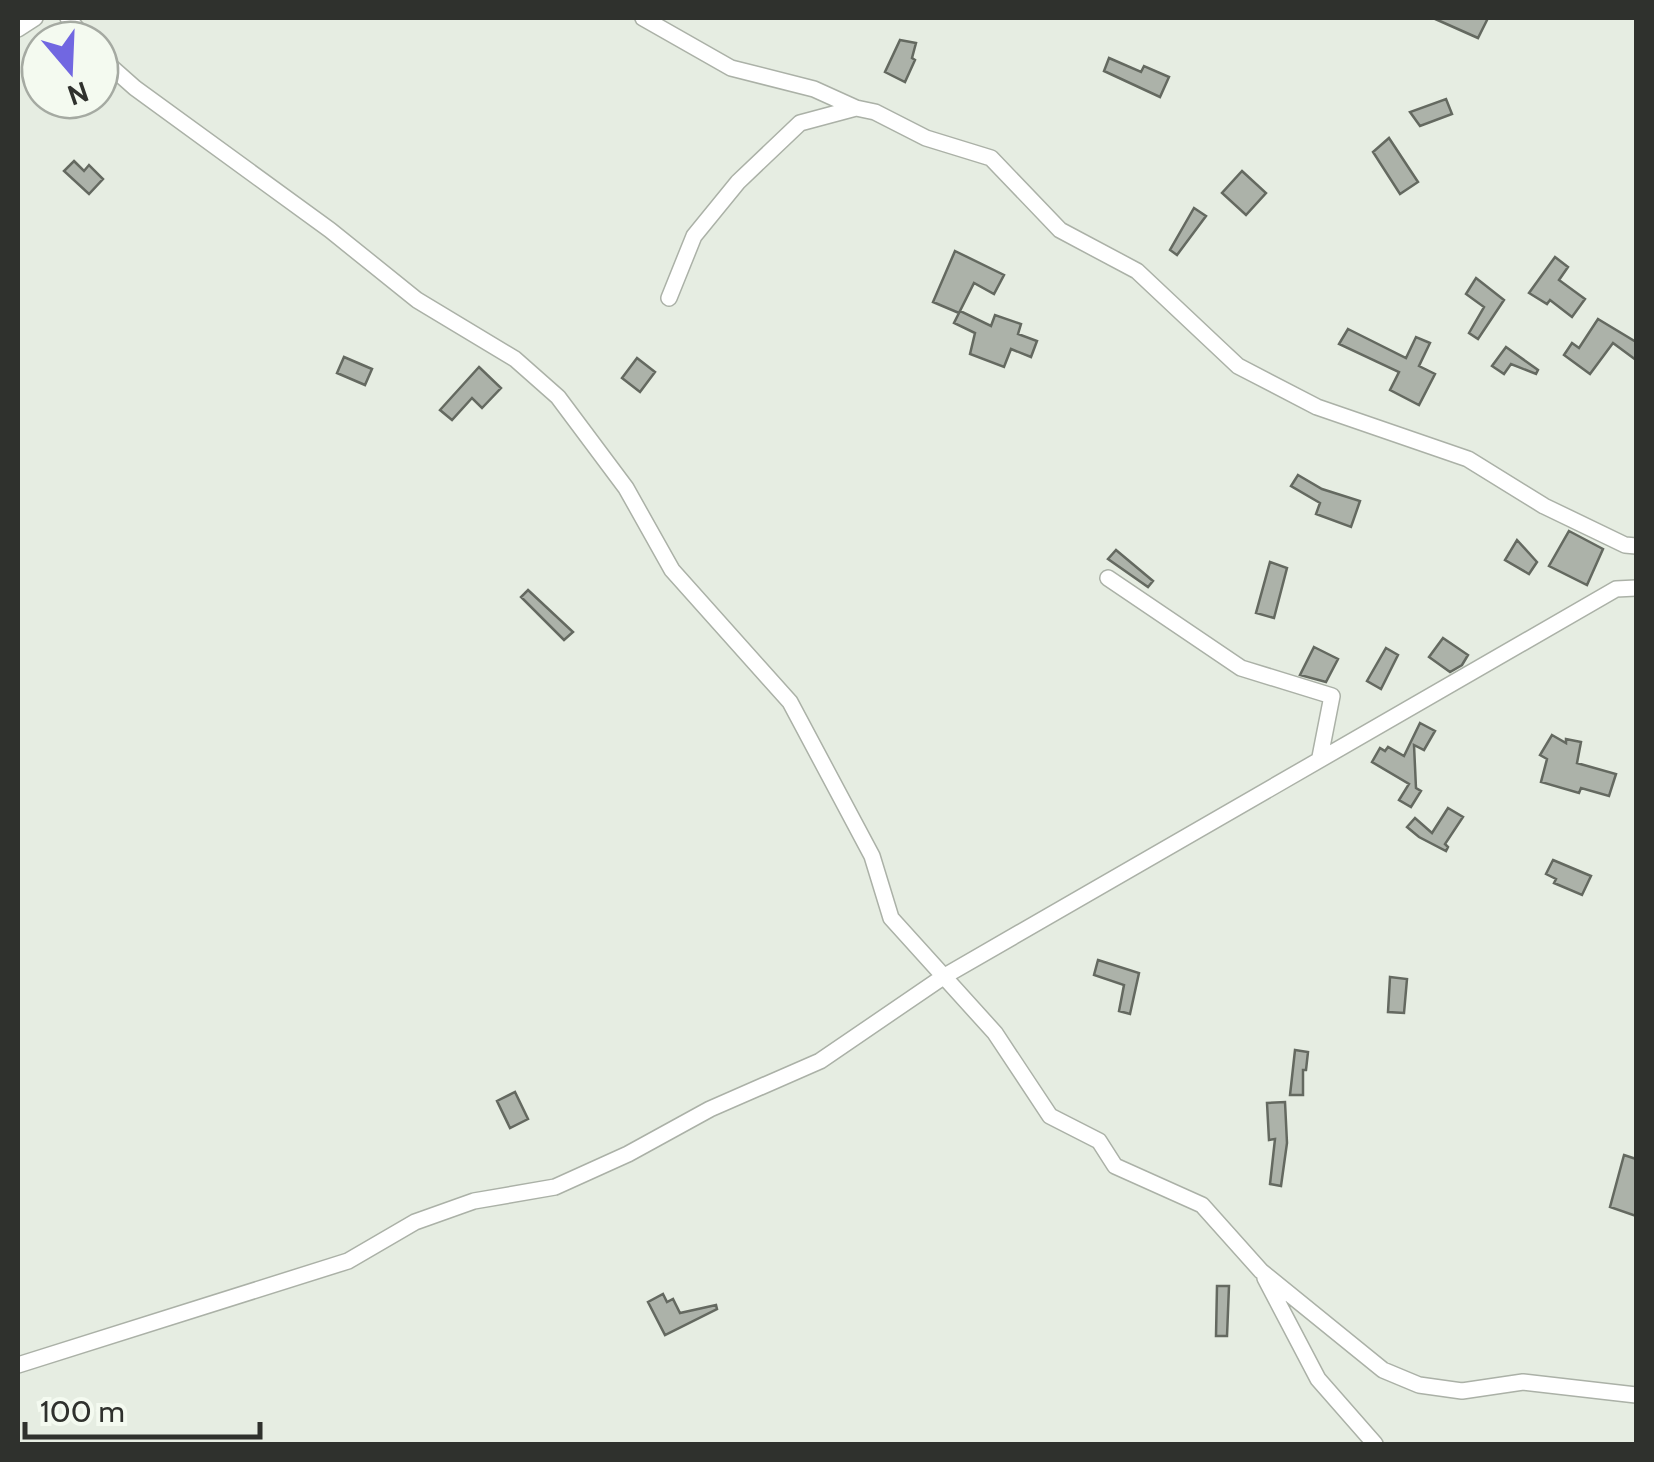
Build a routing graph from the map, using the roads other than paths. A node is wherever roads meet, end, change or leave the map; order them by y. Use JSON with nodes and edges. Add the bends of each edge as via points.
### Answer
{"nodes":[{"id":1,"x":35,"y":18,"type":"edge"},
{"id":2,"x":643,"y":18,"type":"edge"},
{"id":3,"x":18,"y":28,"type":"edge"},
{"id":4,"x":120,"y":75,"type":"edge"},
{"id":5,"x":856,"y":108,"type":"junction"},
{"id":6,"x":669,"y":298,"type":"dead end"},
{"id":7,"x":1636,"y":546,"type":"edge"},
{"id":8,"x":1108,"y":578,"type":"dead end"},
{"id":9,"x":1636,"y":588,"type":"edge"},
{"id":10,"x":1320,"y":757,"type":"junction"},
{"id":11,"x":943,"y":976,"type":"junction"},
{"id":12,"x":1261,"y":1271,"type":"junction"},
{"id":13,"x":18,"y":1365,"type":"edge"},
{"id":14,"x":1636,"y":1395,"type":"edge"},
{"id":15,"x":1375,"y":1444,"type":"edge"}],
"edges":[{"from":1,"to":3,"type":"street"},
{"from":2,"to":5,"type":"street","via":[[731,68],[814,89]]},
{"from":4,"to":11,"type":"street","via":[[417,300],[514,359],[558,397],[626,488],[672,570],[790,702],[872,856],[891,918]]},
{"from":5,"to":6,"type":"street","via":[[800,124],[738,182],[694,236]]},
{"from":5,"to":7,"type":"street","via":[[990,158],[1060,230],[1138,271],[1238,366],[1317,407],[1468,459],[1544,506]]},
{"from":8,"to":10,"type":"street","via":[[1241,668],[1332,696]]},
{"from":9,"to":10,"type":"street","via":[[1616,588]]},
{"from":10,"to":11,"type":"street"},
{"from":11,"to":12,"type":"street","via":[[995,1033],[1050,1116],[1099,1142],[1115,1166],[1202,1205]]},
{"from":11,"to":13,"type":"street","via":[[820,1061],[555,1187],[474,1200],[414,1222],[348,1261]]},
{"from":12,"to":14,"type":"street","via":[[1382,1370],[1419,1385],[1462,1391],[1523,1382]]},
{"from":12,"to":15,"type":"street","via":[[1318,1378]]}]}
